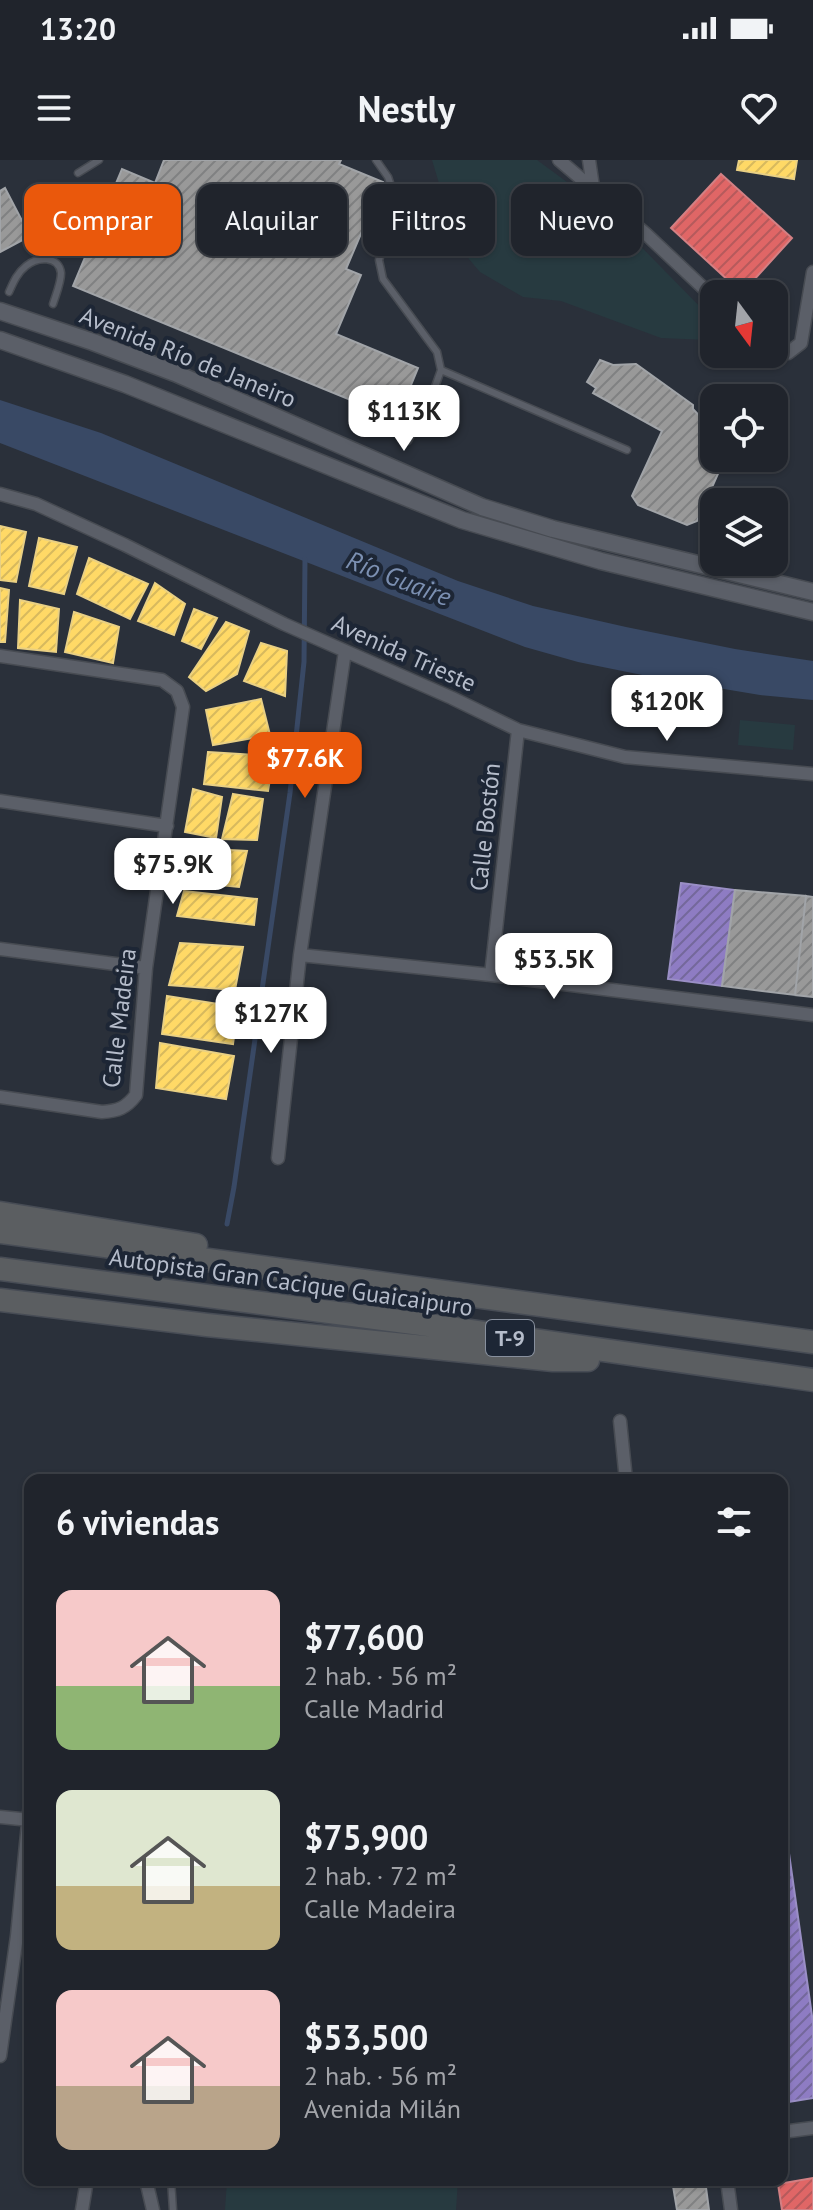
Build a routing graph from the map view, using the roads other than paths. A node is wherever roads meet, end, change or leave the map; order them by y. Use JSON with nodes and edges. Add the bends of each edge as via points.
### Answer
{"nodes":[{"id":1,"x":99,"y":160,"type":"edge"},
{"id":2,"x":376,"y":160,"type":"edge"},
{"id":3,"x":559,"y":160,"type":"edge"},
{"id":4,"x":589,"y":160,"type":"edge"},
{"id":5,"x":78,"y":173,"type":"dead end"},
{"id":6,"x":589,"y":184,"type":"edge"},
{"id":7,"x":593,"y":184,"type":"edge"},
{"id":8,"x":642,"y":232,"type":"edge"},
{"id":9,"x":813,"y":272,"type":"edge"},
{"id":10,"x":700,"y":285,"type":"edge"},
{"id":11,"x":9,"y":292,"type":"dead end"},
{"id":12,"x":53,"y":304,"type":"dead end"},
{"id":13,"x":0,"y":311,"type":"edge"},
{"id":14,"x":0,"y":340,"type":"edge"},
{"id":15,"x":788,"y":353,"type":"edge"},
{"id":16,"x":441,"y":370,"type":"junction"},
{"id":17,"x":408,"y":441,"type":"dead end"},
{"id":18,"x":627,"y":450,"type":"dead end"},
{"id":19,"x":0,"y":494,"type":"edge"},
{"id":20,"x":813,"y":592,"type":"edge"},
{"id":21,"x":813,"y":612,"type":"edge"},
{"id":22,"x":345,"y":651,"type":"junction"},
{"id":23,"x":0,"y":656,"type":"edge"},
{"id":24,"x":518,"y":730,"type":"junction"},
{"id":25,"x":813,"y":774,"type":"edge"},
{"id":26,"x":0,"y":801,"type":"edge"},
{"id":27,"x":167,"y":826,"type":"junction"},
{"id":28,"x":0,"y":949,"type":"edge"},
{"id":29,"x":300,"y":955,"type":"junction"},
{"id":30,"x":146,"y":968,"type":"junction"},
{"id":31,"x":491,"y":975,"type":"junction"},
{"id":32,"x":813,"y":1015,"type":"edge"},
{"id":33,"x":0,"y":1097,"type":"edge"},
{"id":34,"x":278,"y":1158,"type":"dead end"},
{"id":35,"x":0,"y":1213,"type":"edge"},
{"id":36,"x":0,"y":1232,"type":"edge"},
{"id":37,"x":232,"y":1265,"type":"junction"},
{"id":38,"x":0,"y":1269,"type":"edge"},
{"id":39,"x":0,"y":1300,"type":"edge"},
{"id":40,"x":813,"y":1342,"type":"edge"},
{"id":41,"x":684,"y":1361,"type":"junction"},
{"id":42,"x":813,"y":1380,"type":"edge"},
{"id":43,"x":620,"y":1421,"type":"dead end"},
{"id":44,"x":625,"y":1474,"type":"edge"},
{"id":45,"x":0,"y":1817,"type":"edge"},
{"id":46,"x":24,"y":1819,"type":"edge"},
{"id":47,"x":24,"y":1868,"type":"edge"},
{"id":48,"x":0,"y":2056,"type":"edge"},
{"id":49,"x":813,"y":2128,"type":"edge"},
{"id":50,"x":788,"y":2131,"type":"edge"},
{"id":51,"x":86,"y":2186,"type":"edge"},
{"id":52,"x":147,"y":2186,"type":"edge"},
{"id":53,"x":171,"y":2186,"type":"edge"},
{"id":54,"x":728,"y":2186,"type":"edge"},
{"id":55,"x":82,"y":2210,"type":"edge"},
{"id":56,"x":153,"y":2210,"type":"edge"},
{"id":57,"x":173,"y":2210,"type":"edge"},
{"id":58,"x":731,"y":2210,"type":"edge"}],
"edges":[{"from":1,"to":5,"type":"lane"},
{"from":2,"to":16,"type":"lane","via":[[392,189],[390,227],[379,260],[383,279],[437,352]]},
{"from":3,"to":6,"type":"street"},
{"from":4,"to":7,"type":"street"},
{"from":8,"to":10,"type":"street"},
{"from":9,"to":15,"type":"street","via":[[804,334],[797,349]]},
{"from":11,"to":12,"type":"lane","via":[[25,266],[50,259],[61,270]]},
{"from":13,"to":20,"type":"street","name":"Avenida Río de Janeiro","via":[[175,373],[482,507]]},
{"from":14,"to":21,"type":"street","name":"Avenida Río de Janeiro","via":[[125,384],[462,520],[601,561]]},
{"from":16,"to":17,"type":"lane"},
{"from":16,"to":18,"type":"lane"},
{"from":19,"to":22,"type":"street","name":"Avenida Trieste","via":[[36,504]]},
{"from":22,"to":24,"type":"street","name":"Avenida Trieste"},
{"from":22,"to":29,"type":"street"},
{"from":23,"to":27,"type":"street","name":"Calle Madeira","via":[[162,680],[177,691],[183,707]]},
{"from":24,"to":25,"type":"street","name":"Avenida Trieste","via":[[625,757]]},
{"from":24,"to":31,"type":"street","name":"Calle Bostón"},
{"from":26,"to":27,"type":"street"},
{"from":27,"to":30,"type":"street","name":"Calle Madeira"},
{"from":28,"to":30,"type":"street"},
{"from":29,"to":31,"type":"street"},
{"from":29,"to":34,"type":"street"},
{"from":30,"to":33,"type":"street","name":"Calle Madeira","via":[[136,1095],[128,1106],[102,1112]]},
{"from":31,"to":32,"type":"street"},
{"from":35,"to":37,"type":"highway","via":[[199,1246]]},
{"from":36,"to":37,"type":"highway","name":"Autopista Gran Cacique Guaicaipuro","number":"T-9"},
{"from":37,"to":40,"type":"highway","name":"Autopista Gran Cacique Guaicaipuro","number":"T-9"},
{"from":38,"to":41,"type":"highway","name":"Autopista Gran Cacique Guaicaipuro","number":"T-9"},
{"from":39,"to":41,"type":"highway","via":[[553,1360]]},
{"from":41,"to":42,"type":"highway","name":"Autopista Gran Cacique Guaicaipuro","number":"T-9"},
{"from":43,"to":44,"type":"street"},
{"from":45,"to":46,"type":"street"},
{"from":47,"to":48,"type":"street"},
{"from":49,"to":50,"type":"street"},
{"from":51,"to":55,"type":"street"},
{"from":52,"to":56,"type":"street"},
{"from":53,"to":57,"type":"lane"},
{"from":54,"to":58,"type":"street"}]}
